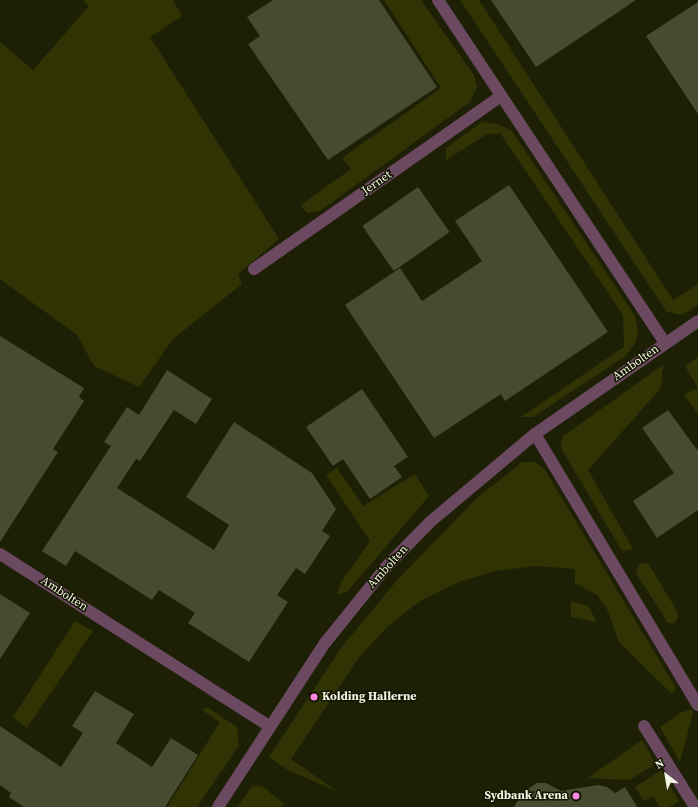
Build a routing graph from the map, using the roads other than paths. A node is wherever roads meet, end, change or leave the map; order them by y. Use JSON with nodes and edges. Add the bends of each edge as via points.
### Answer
{"nodes":[{"id":1,"x":438,"y":0,"type":"edge"},
{"id":2,"x":500,"y":97,"type":"junction"},
{"id":3,"x":254,"y":269,"type":"dead end"},
{"id":4,"x":698,"y":321,"type":"edge"},
{"id":5,"x":665,"y":343,"type":"junction"},
{"id":6,"x":535,"y":434,"type":"junction"},
{"id":7,"x":0,"y":554,"type":"edge"},
{"id":8,"x":698,"y":705,"type":"edge"},
{"id":9,"x":269,"y":726,"type":"junction"},
{"id":10,"x":644,"y":726,"type":"dead end"},
{"id":11,"x":218,"y":807,"type":"edge"},
{"id":12,"x":695,"y":807,"type":"edge"}],
"edges":[{"from":1,"to":2,"type":"street"},
{"from":2,"to":3,"type":"street","name":"Jernet"},
{"from":2,"to":5,"type":"street"},
{"from":4,"to":5,"type":"street","name":"Ambolten"},
{"from":5,"to":6,"type":"street","name":"Ambolten"},
{"from":6,"to":8,"type":"street"},
{"from":6,"to":9,"type":"street","name":"Ambolten","via":[[451,502],[386,567],[329,638]]},
{"from":7,"to":9,"type":"street","name":"Ambolten"},
{"from":9,"to":11,"type":"street","name":"Ambolten"},
{"from":10,"to":12,"type":"street"}]}
